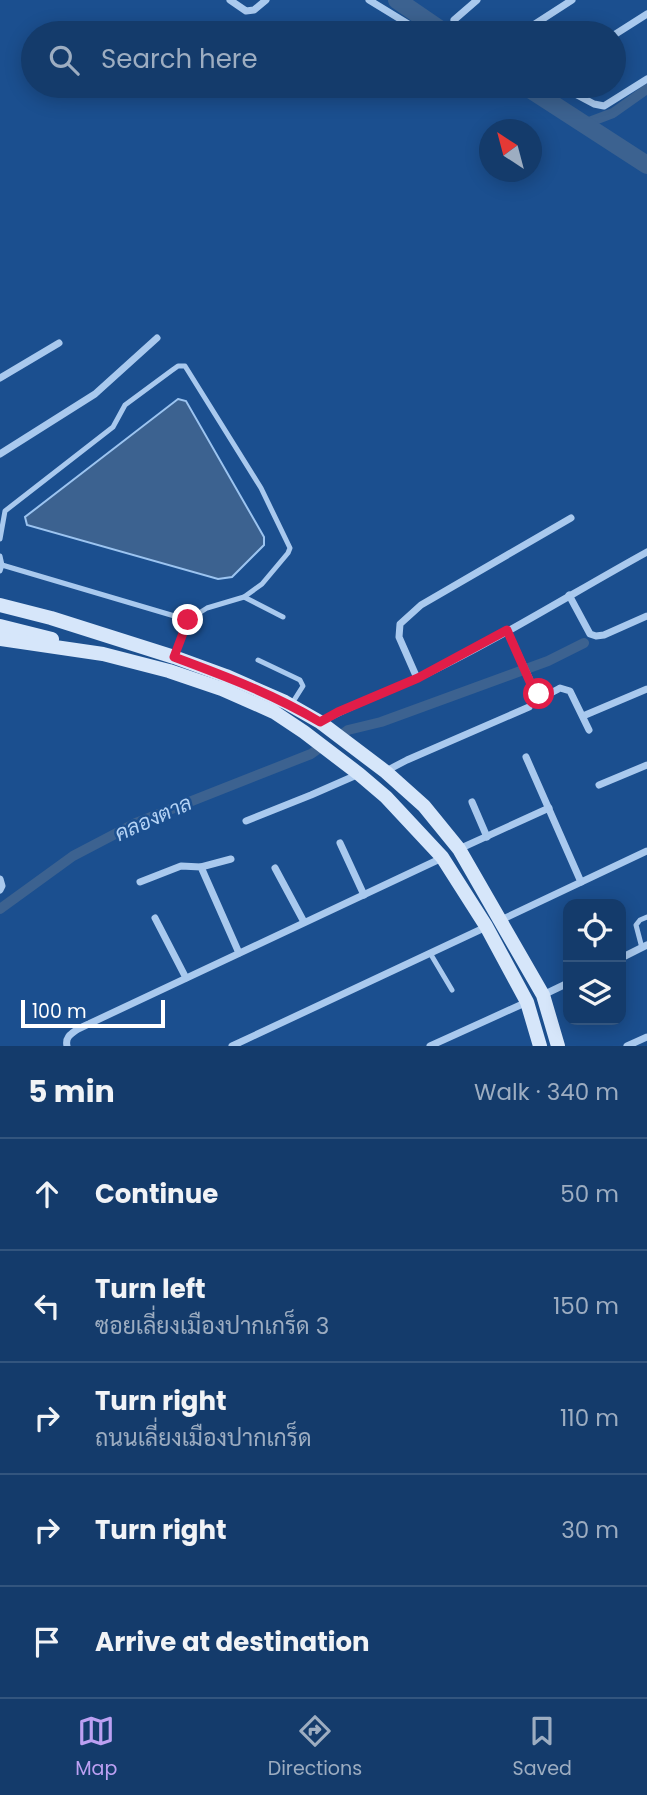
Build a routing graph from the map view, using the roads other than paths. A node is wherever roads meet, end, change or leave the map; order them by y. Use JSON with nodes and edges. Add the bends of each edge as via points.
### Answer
{"nodes":[{"id":1,"x":230,"y":0,"type":"edge"},
{"id":2,"x":266,"y":0,"type":"edge"},
{"id":3,"x":369,"y":0,"type":"edge"},
{"id":4,"x":477,"y":0,"type":"edge"},
{"id":5,"x":572,"y":0,"type":"edge"},
{"id":6,"x":647,"y":13,"type":"edge"},
{"id":7,"x":454,"y":20,"type":"dead end"},
{"id":8,"x":403,"y":21,"type":"edge"},
{"id":9,"x":540,"y":21,"type":"edge"},
{"id":10,"x":626,"y":27,"type":"edge"},
{"id":11,"x":647,"y":79,"type":"edge"},
{"id":12,"x":626,"y":92,"type":"edge"},
{"id":13,"x":583,"y":98,"type":"edge"},
{"id":14,"x":617,"y":98,"type":"edge"},
{"id":15,"x":157,"y":338,"type":"dead end"},
{"id":16,"x":59,"y":343,"type":"dead end"},
{"id":17,"x":0,"y":378,"type":"edge"},
{"id":18,"x":0,"y":454,"type":"edge"},
{"id":19,"x":571,"y":518,"type":"dead end"},
{"id":20,"x":0,"y":539,"type":"edge"},
{"id":21,"x":647,"y":552,"type":"edge"},
{"id":22,"x":0,"y":556,"type":"edge"},
{"id":23,"x":1,"y":568,"type":"edge"},
{"id":24,"x":569,"y":595,"type":"junction"},
{"id":25,"x":244,"y":597,"type":"junction"},
{"id":26,"x":0,"y":605,"type":"edge"},
{"id":27,"x":0,"y":614,"type":"edge"},
{"id":28,"x":647,"y":616,"type":"edge"},
{"id":29,"x":283,"y":617,"type":"dead end"},
{"id":30,"x":188,"y":620,"type":"junction"},
{"id":31,"x":0,"y":626,"type":"edge"},
{"id":32,"x":507,"y":630,"type":"junction"},
{"id":33,"x":100,"y":634,"type":"junction"},
{"id":34,"x":0,"y":639,"type":"edge"},
{"id":35,"x":103,"y":654,"type":"junction"},
{"id":36,"x":174,"y":657,"type":"junction"},
{"id":37,"x":258,"y":660,"type":"dead end"},
{"id":38,"x":418,"y":678,"type":"junction"},
{"id":39,"x":647,"y":689,"type":"edge"},
{"id":40,"x":291,"y":705,"type":"junction"},
{"id":41,"x":529,"y":707,"type":"dead end"},
{"id":42,"x":583,"y":716,"type":"junction"},
{"id":43,"x":320,"y":722,"type":"junction"},
{"id":44,"x":589,"y":730,"type":"dead end"},
{"id":45,"x":526,"y":757,"type":"dead end"},
{"id":46,"x":647,"y":765,"type":"edge"},
{"id":47,"x":386,"y":772,"type":"junction"},
{"id":48,"x":359,"y":774,"type":"junction"},
{"id":49,"x":600,"y":785,"type":"dead end"},
{"id":50,"x":472,"y":802,"type":"dead end"},
{"id":51,"x":549,"y":808,"type":"junction"},
{"id":52,"x":246,"y":821,"type":"dead end"},
{"id":53,"x":487,"y":837,"type":"junction"},
{"id":54,"x":340,"y":843,"type":"dead end"},
{"id":55,"x":459,"y":849,"type":"junction"},
{"id":56,"x":647,"y":852,"type":"edge"},
{"id":57,"x":442,"y":857,"type":"junction"},
{"id":58,"x":231,"y":859,"type":"dead end"},
{"id":59,"x":201,"y":867,"type":"junction"},
{"id":60,"x":275,"y":868,"type":"dead end"},
{"id":61,"x":0,"y":879,"type":"edge"},
{"id":62,"x":140,"y":882,"type":"dead end"},
{"id":63,"x":581,"y":882,"type":"junction"},
{"id":64,"x":0,"y":890,"type":"edge"},
{"id":65,"x":364,"y":895,"type":"junction"},
{"id":66,"x":647,"y":917,"type":"edge"},
{"id":67,"x":155,"y":918,"type":"dead end"},
{"id":68,"x":501,"y":920,"type":"junction"},
{"id":69,"x":304,"y":922,"type":"junction"},
{"id":70,"x":486,"y":926,"type":"junction"},
{"id":71,"x":647,"y":936,"type":"edge"},
{"id":72,"x":643,"y":944,"type":"edge"},
{"id":73,"x":239,"y":953,"type":"junction"},
{"id":74,"x":430,"y":953,"type":"junction"},
{"id":75,"x":626,"y":955,"type":"edge"},
{"id":76,"x":186,"y":978,"type":"junction"},
{"id":77,"x":563,"y":985,"type":"edge"},
{"id":78,"x":452,"y":990,"type":"dead end"},
{"id":79,"x":543,"y":995,"type":"junction"},
{"id":80,"x":527,"y":1002,"type":"junction"},
{"id":81,"x":449,"y":1037,"type":"junction"},
{"id":82,"x":647,"y":1037,"type":"edge"},
{"id":83,"x":67,"y":1046,"type":"edge"},
{"id":84,"x":232,"y":1046,"type":"edge"},
{"id":85,"x":430,"y":1046,"type":"edge"},
{"id":86,"x":452,"y":1046,"type":"edge"},
{"id":87,"x":540,"y":1046,"type":"edge"},
{"id":88,"x":558,"y":1046,"type":"edge"},
{"id":89,"x":627,"y":1046,"type":"edge"}],
"edges":[{"from":1,"to":2,"type":"street","via":[[246,12]]},
{"from":3,"to":8,"type":"street"},
{"from":4,"to":7,"type":"street"},
{"from":5,"to":9,"type":"street"},
{"from":6,"to":10,"type":"street"},
{"from":11,"to":12,"type":"street"},
{"from":13,"to":14,"type":"street","via":[[604,106]]},
{"from":15,"to":18,"type":"street","via":[[95,394]]},
{"from":16,"to":17,"type":"street"},
{"from":19,"to":38,"type":"street","via":[[421,605],[400,624],[399,637]]},
{"from":20,"to":25,"type":"lane","via":[[5,511],[113,427],[125,405],[182,365],[261,488],[290,545],[262,584]]},
{"from":21,"to":24,"type":"street"},
{"from":22,"to":23,"type":"lane"},
{"from":23,"to":30,"type":"lane"},
{"from":24,"to":28,"type":"street","via":[[590,634],[596,636]]},
{"from":24,"to":32,"type":"street"},
{"from":25,"to":29,"type":"lane"},
{"from":25,"to":30,"type":"lane","via":[[207,608]]},
{"from":26,"to":33,"type":"main road"},
{"from":27,"to":33,"type":"main road"},
{"from":30,"to":36,"type":"lane"},
{"from":31,"to":35,"type":"main road"},
{"from":32,"to":38,"type":"street"},
{"from":32,"to":42,"type":"street","via":[[534,691],[545,695],[566,689]]},
{"from":33,"to":36,"type":"main road"},
{"from":34,"to":35,"type":"main road"},
{"from":35,"to":48,"type":"main road","via":[[209,684],[274,712]]},
{"from":36,"to":40,"type":"main road"},
{"from":37,"to":40,"type":"lane","via":[[300,680],[303,686]]},
{"from":38,"to":43,"type":"street"},
{"from":39,"to":42,"type":"street"},
{"from":40,"to":43,"type":"main road"},
{"from":41,"to":47,"type":"street"},
{"from":42,"to":44,"type":"street"},
{"from":43,"to":47,"type":"main road"},
{"from":45,"to":51,"type":"street"},
{"from":46,"to":49,"type":"street"},
{"from":47,"to":55,"type":"main road","via":[[424,806]]},
{"from":48,"to":52,"type":"street"},
{"from":48,"to":57,"type":"main road"},
{"from":50,"to":53,"type":"street"},
{"from":51,"to":53,"type":"street"},
{"from":51,"to":63,"type":"street"},
{"from":53,"to":55,"type":"street"},
{"from":54,"to":65,"type":"street"},
{"from":55,"to":68,"type":"main road"},
{"from":56,"to":63,"type":"street"},
{"from":57,"to":65,"type":"street"},
{"from":57,"to":70,"type":"main road"},
{"from":58,"to":59,"type":"street"},
{"from":59,"to":62,"type":"street","via":[[181,866]]},
{"from":59,"to":73,"type":"street"},
{"from":60,"to":69,"type":"street"},
{"from":61,"to":64,"type":"street"},
{"from":63,"to":68,"type":"street"},
{"from":65,"to":69,"type":"street"},
{"from":66,"to":72,"type":"lane","via":[[636,925]]},
{"from":67,"to":76,"type":"street"},
{"from":68,"to":79,"type":"main road"},
{"from":69,"to":73,"type":"street"},
{"from":70,"to":74,"type":"street"},
{"from":70,"to":80,"type":"main road"},
{"from":71,"to":72,"type":"lane"},
{"from":72,"to":75,"type":"street"},
{"from":73,"to":76,"type":"street"},
{"from":74,"to":78,"type":"lane"},
{"from":74,"to":84,"type":"street"},
{"from":76,"to":83,"type":"street","via":[[69,1034]]},
{"from":77,"to":79,"type":"street"},
{"from":79,"to":88,"type":"main road"},
{"from":80,"to":81,"type":"street"},
{"from":80,"to":87,"type":"main road"},
{"from":81,"to":85,"type":"street"},
{"from":81,"to":86,"type":"lane"},
{"from":82,"to":89,"type":"street"}]}
